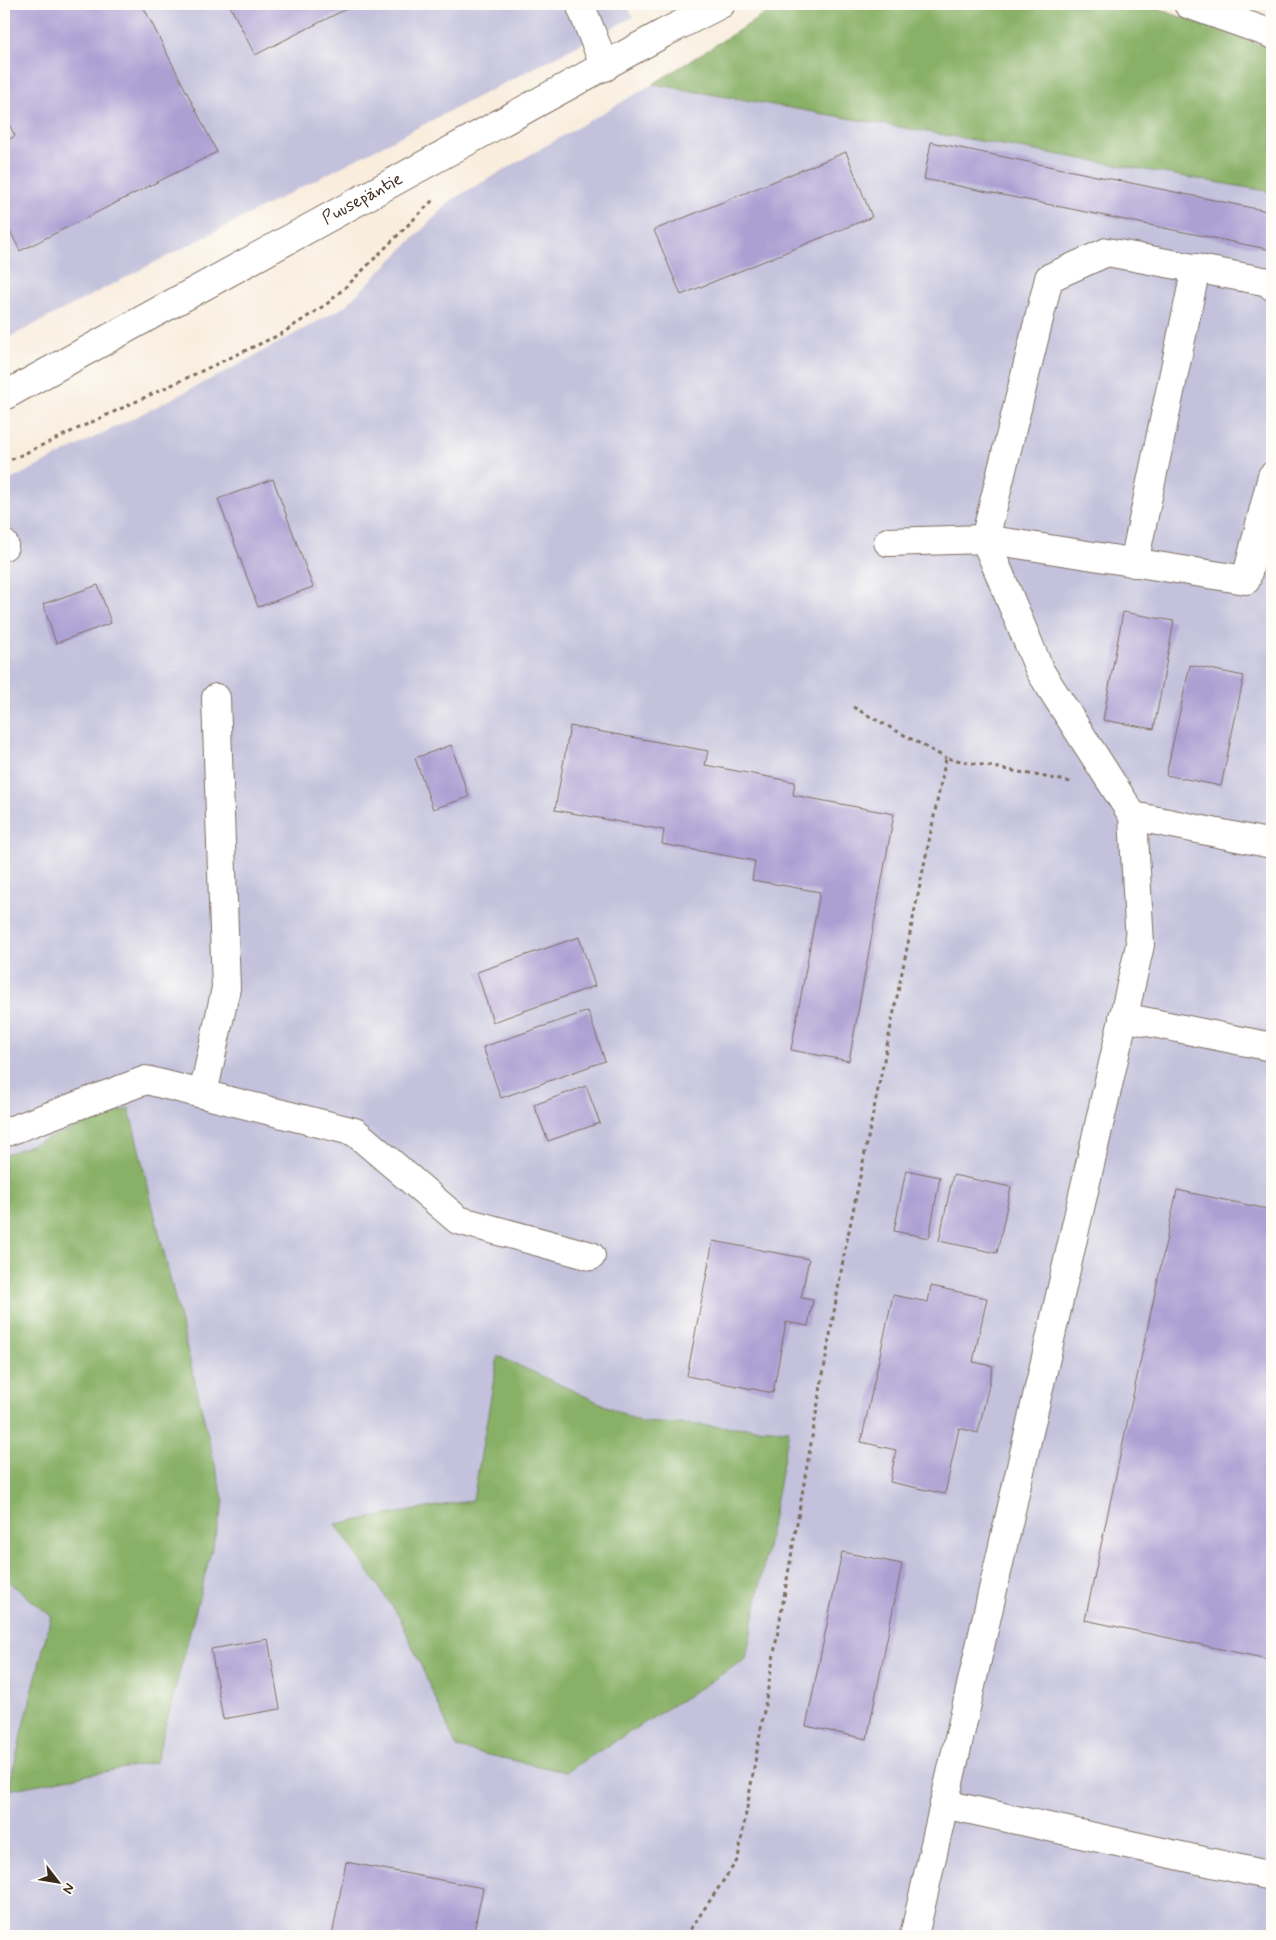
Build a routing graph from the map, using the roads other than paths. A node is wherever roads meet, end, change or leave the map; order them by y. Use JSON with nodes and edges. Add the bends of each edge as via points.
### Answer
{"nodes":[{"id":1,"x":580,"y":4,"type":"edge"},
{"id":2,"x":720,"y":4,"type":"edge"},
{"id":3,"x":1188,"y":4,"type":"edge"},
{"id":4,"x":1272,"y":34,"type":"edge"},
{"id":5,"x":605,"y":67,"type":"junction"},
{"id":6,"x":1196,"y":268,"type":"junction"},
{"id":7,"x":1272,"y":286,"type":"edge"},
{"id":8,"x":4,"y":396,"type":"edge"},
{"id":9,"x":1272,"y":476,"type":"edge"},
{"id":10,"x":985,"y":539,"type":"junction"},
{"id":11,"x":888,"y":542,"type":"dead end"},
{"id":12,"x":1134,"y":563,"type":"junction"},
{"id":13,"x":216,"y":698,"type":"dead end"},
{"id":14,"x":1133,"y":816,"type":"junction"},
{"id":15,"x":1272,"y":844,"type":"edge"},
{"id":16,"x":1123,"y":1017,"type":"junction"},
{"id":17,"x":1272,"y":1047,"type":"edge"},
{"id":18,"x":203,"y":1094,"type":"junction"},
{"id":19,"x":4,"y":1133,"type":"edge"},
{"id":20,"x":591,"y":1256,"type":"dead end"},
{"id":21,"x":944,"y":1804,"type":"junction"},
{"id":22,"x":1272,"y":1876,"type":"edge"},
{"id":23,"x":914,"y":1936,"type":"edge"}],
"edges":[{"from":1,"to":5,"type":"street"},
{"from":2,"to":5,"type":"street","name":"Puusepäntie"},
{"from":3,"to":4,"type":"street"},
{"from":5,"to":8,"type":"street","name":"Puusepäntie"},
{"from":6,"to":7,"type":"street","via":[[1269,282]]},
{"from":6,"to":10,"type":"street","via":[[1108,252],[1049,278]]},
{"from":6,"to":12,"type":"street"},
{"from":9,"to":12,"type":"street","via":[[1246,580]]},
{"from":10,"to":11,"type":"street"},
{"from":10,"to":12,"type":"street"},
{"from":10,"to":14,"type":"street","via":[[1040,671]]},
{"from":13,"to":18,"type":"street","via":[[226,988]]},
{"from":14,"to":15,"type":"street"},
{"from":14,"to":16,"type":"street","via":[[1140,945]]},
{"from":16,"to":17,"type":"street"},
{"from":16,"to":21,"type":"street"},
{"from":18,"to":19,"type":"street","via":[[146,1080]]},
{"from":18,"to":20,"type":"street","via":[[355,1132],[458,1220]]},
{"from":21,"to":22,"type":"street"},
{"from":21,"to":23,"type":"street"}]}
